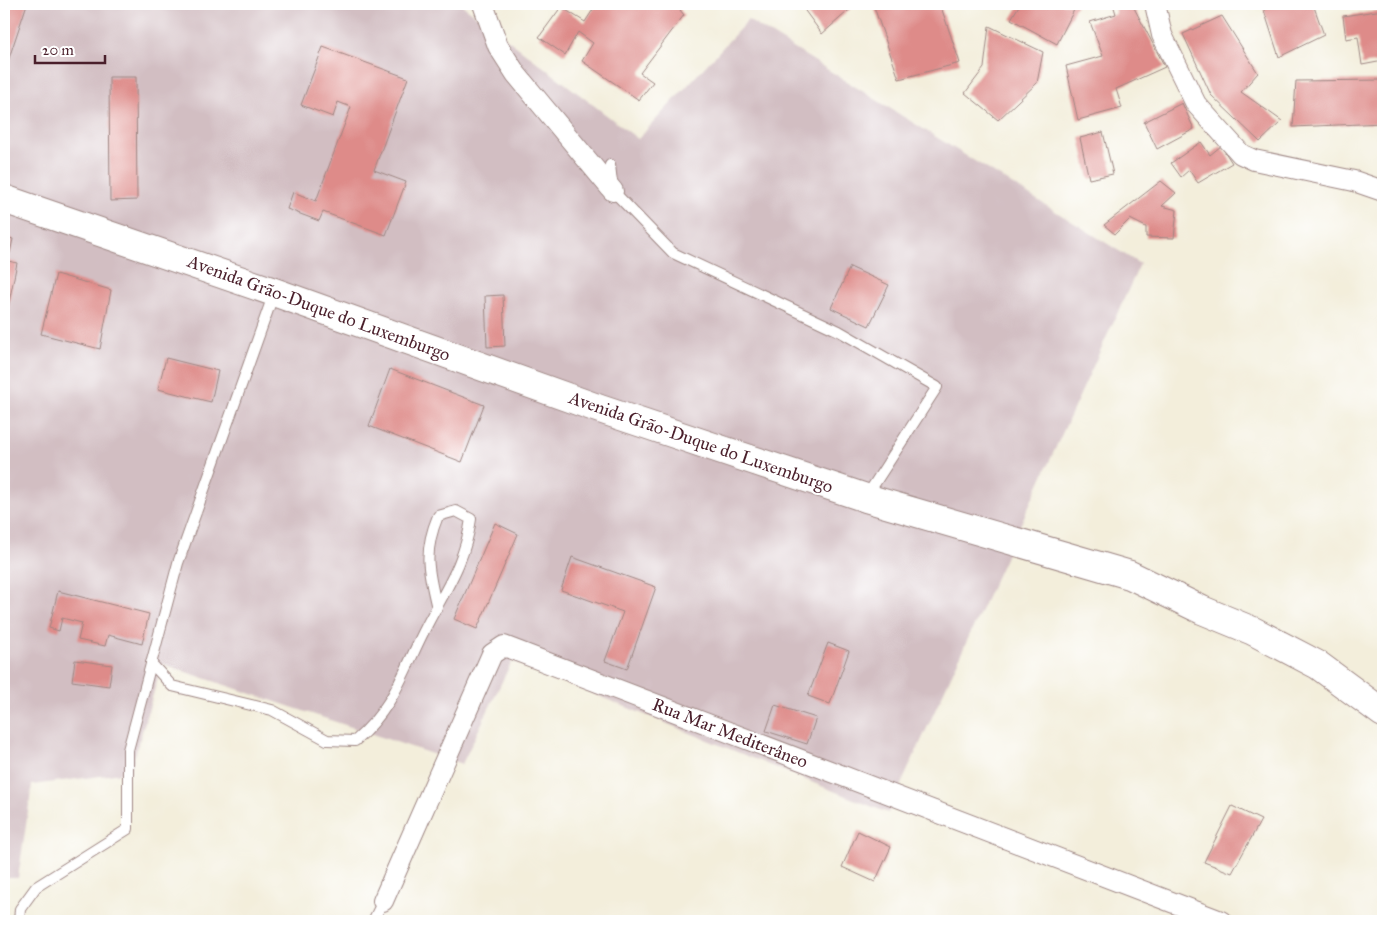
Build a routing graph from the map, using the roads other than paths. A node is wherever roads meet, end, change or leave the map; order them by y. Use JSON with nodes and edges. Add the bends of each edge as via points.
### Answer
{"nodes":[{"id":1,"x":483,"y":4,"type":"edge"},
{"id":2,"x":1155,"y":4,"type":"edge"},
{"id":3,"x":610,"y":165,"type":"dead end"},
{"id":4,"x":613,"y":191,"type":"junction"},
{"id":5,"x":1383,"y":191,"type":"edge"},
{"id":6,"x":4,"y":198,"type":"edge"},
{"id":7,"x":274,"y":292,"type":"junction"},
{"id":8,"x":866,"y":498,"type":"junction"},
{"id":9,"x":437,"y":608,"type":"junction"},
{"id":10,"x":151,"y":663,"type":"junction"},
{"id":11,"x":1383,"y":713,"type":"edge"},
{"id":12,"x":383,"y":901,"type":"joint"},
{"id":13,"x":19,"y":921,"type":"edge"},
{"id":14,"x":373,"y":921,"type":"edge"},
{"id":15,"x":1222,"y":921,"type":"edge"}],
"edges":[{"from":1,"to":4,"type":"street","via":[[498,46],[516,74]]},
{"from":2,"to":5,"type":"street","via":[[1162,35],[1196,104],[1242,154],[1254,160],[1345,179]]},
{"from":3,"to":4,"type":"lane"},
{"from":4,"to":8,"type":"lane","via":[[673,253],[838,331],[937,387]]},
{"from":6,"to":7,"type":"main road","name":"Avenida Grão-Duque do Luxemburgo"},
{"from":7,"to":8,"type":"main road","name":"Avenida Grão-Duque do Luxemburgo","via":[[600,409]]},
{"from":7,"to":10,"type":"lane","via":[[178,563]]},
{"from":8,"to":11,"type":"main road","name":"Avenida Grão-Duque do Luxemburgo","via":[[1130,574],[1318,665]]},
{"from":9,"to":9,"type":"lane","via":[[468,544],[471,519],[456,511],[438,516],[429,537],[428,568]]},
{"from":9,"to":10,"type":"lane","via":[[405,674],[374,725],[355,741],[326,740],[272,710],[172,686]]},
{"from":10,"to":13,"type":"lane","via":[[128,750],[128,829],[36,887],[20,909]]},
{"from":12,"to":14,"type":"lane"},
{"from":12,"to":15,"type":"street","name":"Rua Mar Mediterâneo","via":[[492,654],[504,646]]}]}
